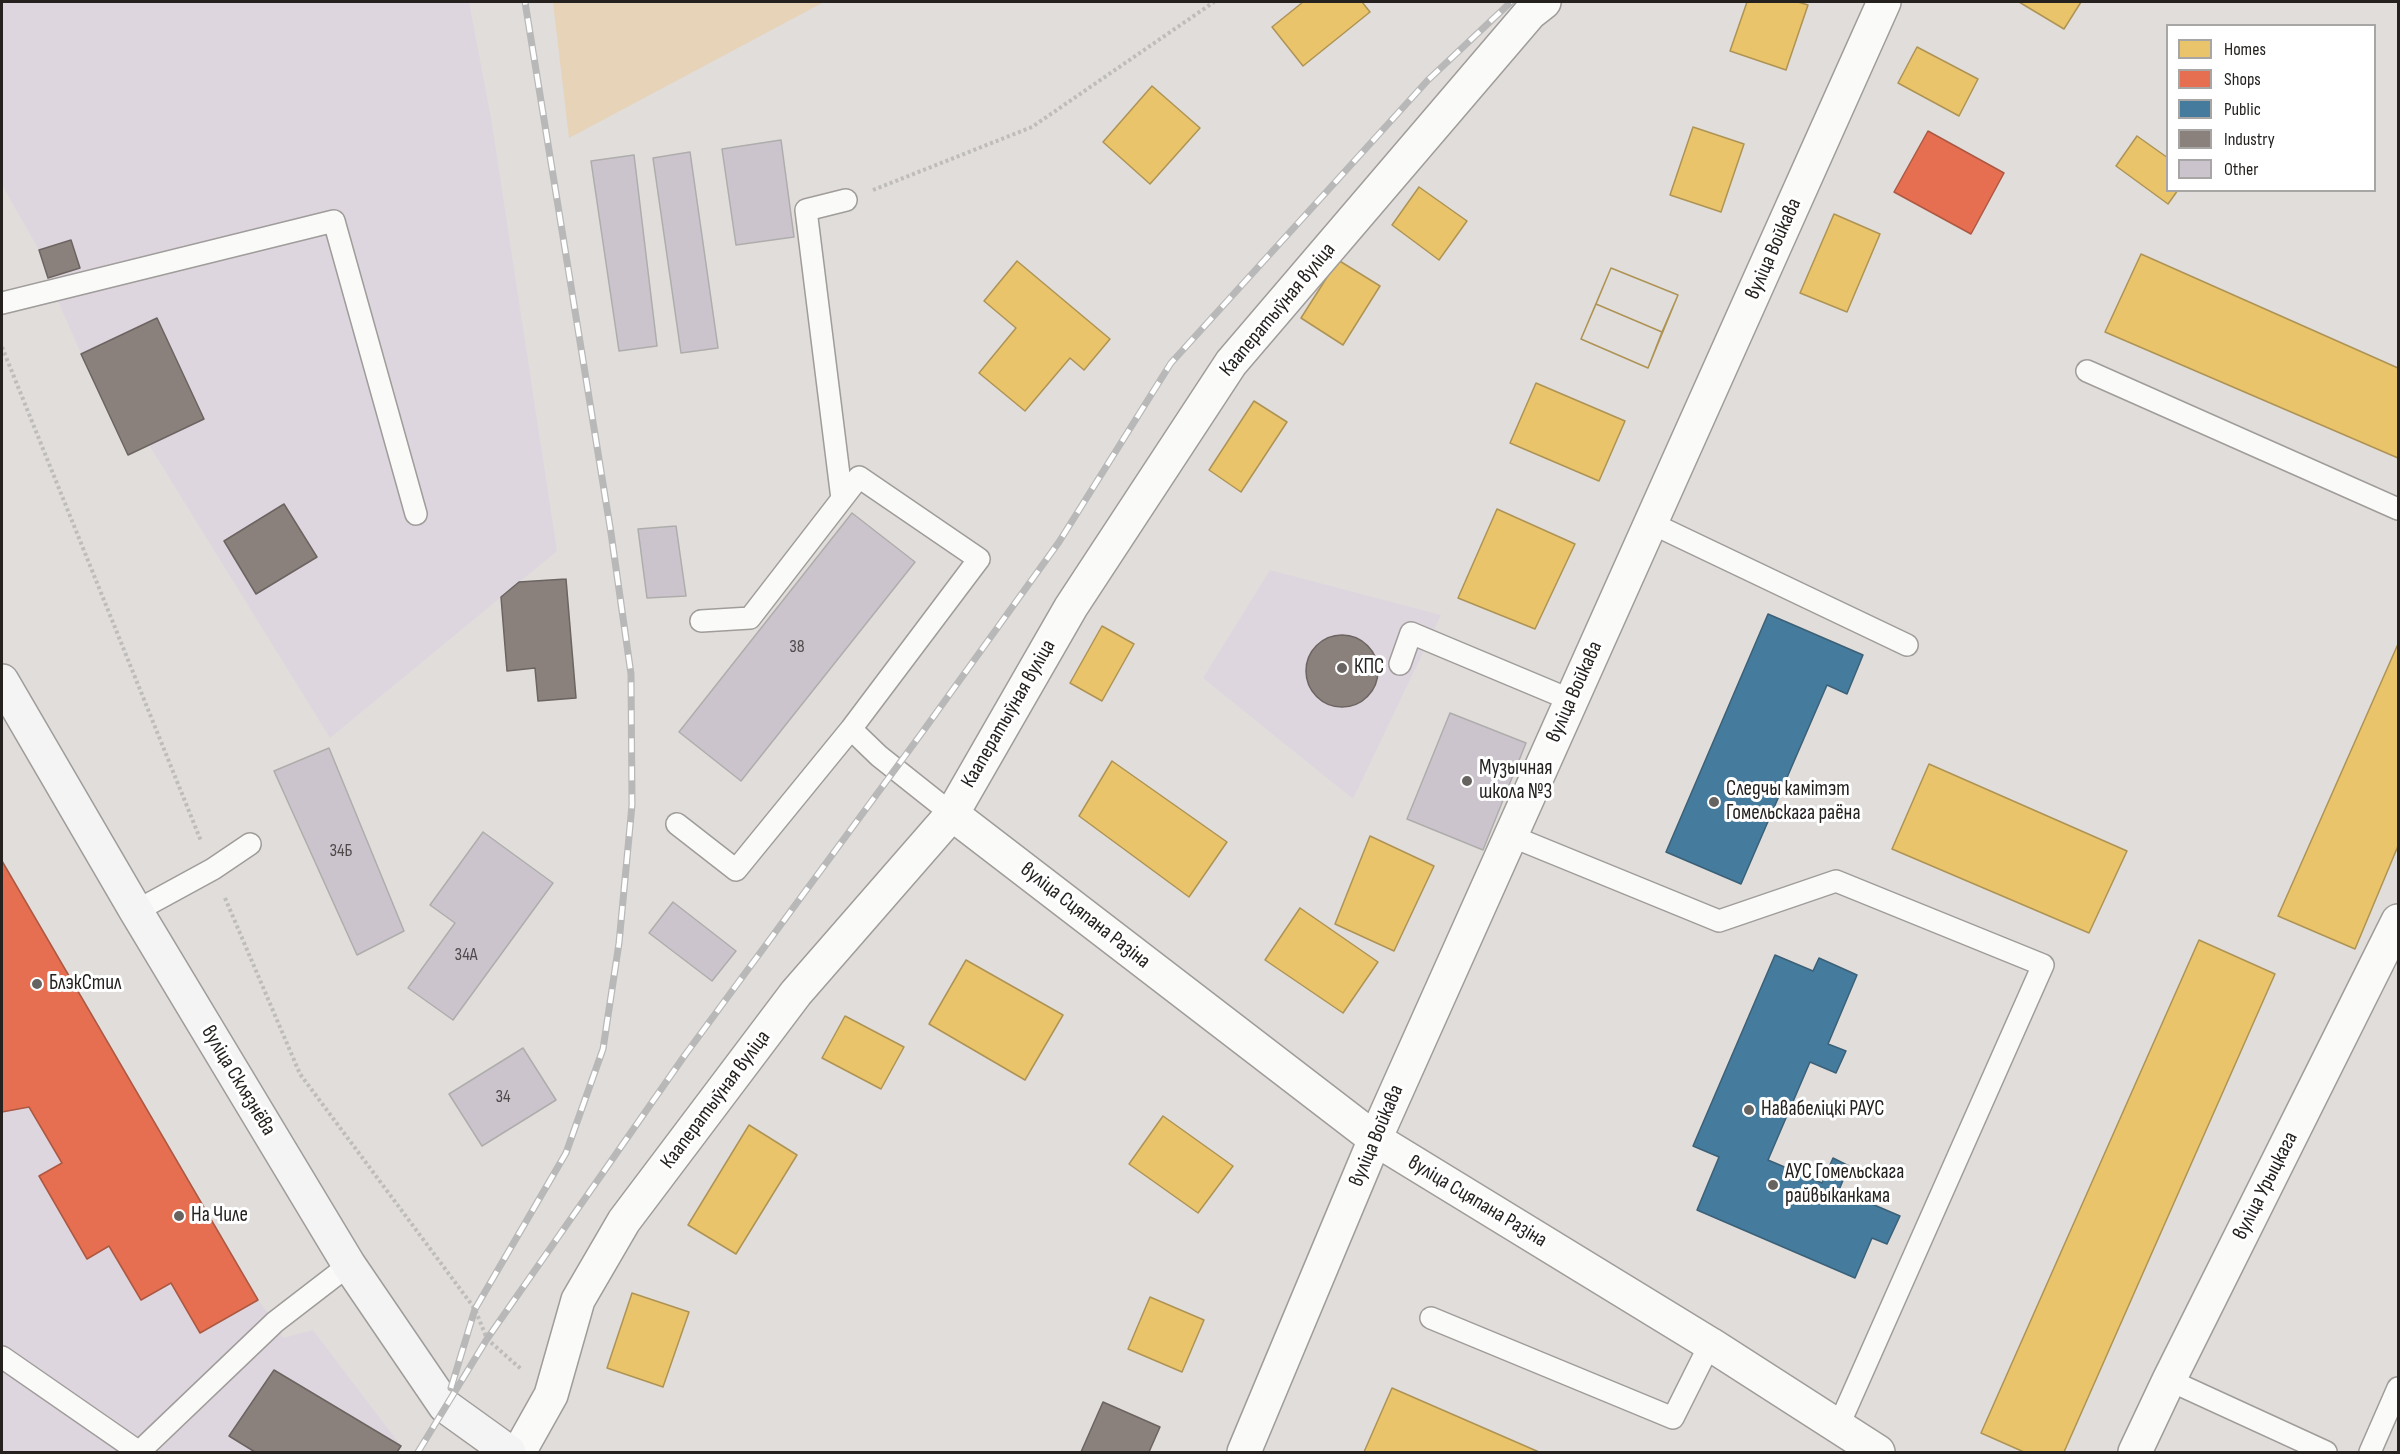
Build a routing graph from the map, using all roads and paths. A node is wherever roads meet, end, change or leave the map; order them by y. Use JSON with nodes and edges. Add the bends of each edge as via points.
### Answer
{"nodes":[{"id":1,"x":1214,"y":2,"type":"edge"},
{"id":2,"x":1544,"y":2,"type":"edge"},
{"id":3,"x":1884,"y":2,"type":"edge"},
{"id":4,"x":846,"y":200,"type":"joint"},
{"id":5,"x":2,"y":303,"type":"edge"},
{"id":6,"x":2,"y":347,"type":"edge"},
{"id":7,"x":2087,"y":371,"type":"dead end"},
{"id":8,"x":842,"y":499,"type":"junction"},
{"id":9,"x":2398,"y":509,"type":"edge"},
{"id":10,"x":416,"y":514,"type":"dead end"},
{"id":11,"x":1651,"y":523,"type":"junction"},
{"id":12,"x":701,"y":621,"type":"dead end"},
{"id":13,"x":1907,"y":645,"type":"dead end"},
{"id":14,"x":1400,"y":664,"type":"dead end"},
{"id":15,"x":2,"y":681,"type":"edge"},
{"id":16,"x":1571,"y":700,"type":"junction"},
{"id":17,"x":851,"y":729,"type":"junction"},
{"id":18,"x":952,"y":814,"type":"junction"},
{"id":19,"x":677,"y":824,"type":"dead end"},
{"id":20,"x":1511,"y":836,"type":"junction"},
{"id":21,"x":250,"y":844,"type":"dead end"},
{"id":22,"x":213,"y":869,"type":"junction"},
{"id":23,"x":136,"y":911,"type":"junction"},
{"id":24,"x":2398,"y":921,"type":"edge"},
{"id":25,"x":1375,"y":1139,"type":"junction"},
{"id":26,"x":349,"y":1265,"type":"junction"},
{"id":27,"x":1431,"y":1318,"type":"dead end"},
{"id":28,"x":1710,"y":1344,"type":"junction"},
{"id":29,"x":2,"y":1357,"type":"edge"},
{"id":30,"x":2169,"y":1380,"type":"junction"},
{"id":31,"x":2398,"y":1388,"type":"edge"},
{"id":32,"x":550,"y":1395,"type":"junction"},
{"id":33,"x":1838,"y":1427,"type":"junction"},
{"id":34,"x":509,"y":1452,"type":"edge"},
{"id":35,"x":519,"y":1452,"type":"edge"},
{"id":36,"x":1244,"y":1452,"type":"edge"},
{"id":37,"x":1878,"y":1452,"type":"edge"},
{"id":38,"x":2135,"y":1452,"type":"edge"},
{"id":39,"x":2326,"y":1452,"type":"edge"},
{"id":40,"x":2370,"y":1452,"type":"edge"}],
"edges":[{"from":1,"to":4,"type":"path","via":[[1032,127]]},
{"from":2,"to":18,"type":"street","name":"Кааператыўная вуліца","via":[[1530,13],[1231,363],[1071,607]]},
{"from":3,"to":11,"type":"street","name":"вуліца Войкава"},
{"from":4,"to":8,"type":"lane","via":[[806,210]]},
{"from":5,"to":10,"type":"lane","via":[[334,221]]},
{"from":6,"to":22,"type":"path"},
{"from":7,"to":9,"type":"lane"},
{"from":8,"to":12,"type":"lane","via":[[750,618]]},
{"from":8,"to":17,"type":"lane","via":[[859,477],[979,559]]},
{"from":11,"to":13,"type":"lane"},
{"from":11,"to":16,"type":"street","name":"вуліца Войкава"},
{"from":14,"to":16,"type":"lane","via":[[1411,633]]},
{"from":15,"to":23,"type":"main road","name":"вуліца Склязнёва"},
{"from":16,"to":20,"type":"street","name":"вуліца Войкава"},
{"from":17,"to":18,"type":"lane"},
{"from":17,"to":19,"type":"lane","via":[[736,870]]},
{"from":18,"to":25,"type":"street","name":"вуліца Сцяпана Разіна"},
{"from":18,"to":32,"type":"street","name":"Кааператыўная вуліца","via":[[796,993],[624,1221],[578,1299]]},
{"from":20,"to":25,"type":"street","name":"вуліца Войкава"},
{"from":20,"to":33,"type":"lane","via":[[1719,921],[1836,881],[2043,965]]},
{"from":21,"to":22,"type":"lane"},
{"from":22,"to":23,"type":"lane"},
{"from":22,"to":32,"type":"path","via":[[300,1074],[475,1309],[487,1339]]},
{"from":23,"to":26,"type":"main road","name":"вуліца Склязнёва"},
{"from":24,"to":30,"type":"street","name":"вуліца Урыцкага"},
{"from":25,"to":28,"type":"street","name":"вуліца Сцяпана Разіна"},
{"from":25,"to":36,"type":"street","name":"вуліца Войкава"},
{"from":26,"to":29,"type":"lane","via":[[275,1322],[139,1452]]},
{"from":26,"to":34,"type":"main road","name":"вуліца Склязнёва","via":[[445,1406]]},
{"from":27,"to":28,"type":"lane","via":[[1673,1419]]},
{"from":28,"to":33,"type":"street","name":"вуліца Сцяпана Разіна"},
{"from":30,"to":38,"type":"street","name":"вуліца Урыцкага"},
{"from":30,"to":39,"type":"lane"},
{"from":31,"to":40,"type":"lane"},
{"from":32,"to":35,"type":"street","name":"Кааператыўная вуліца"},
{"from":33,"to":37,"type":"street","name":"вуліца Сцяпана Разіна"}]}
